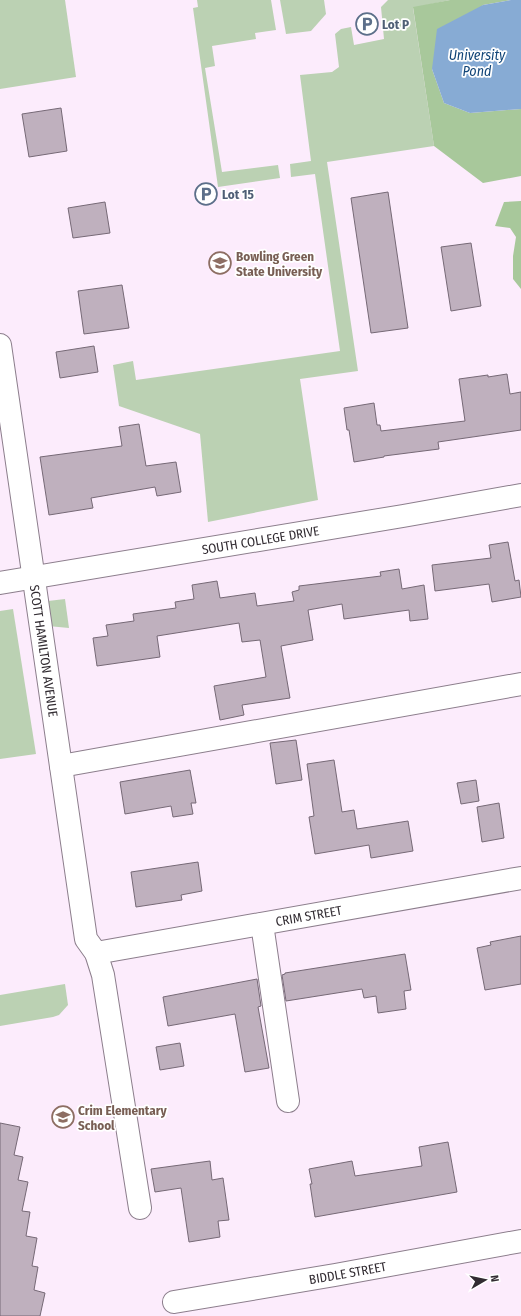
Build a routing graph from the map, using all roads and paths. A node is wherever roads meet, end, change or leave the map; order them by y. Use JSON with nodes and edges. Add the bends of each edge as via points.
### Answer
{"nodes":[{"id":1,"x":0,"y":345,"type":"edge"},
{"id":2,"x":521,"y":494,"type":"edge"},
{"id":3,"x":34,"y":578,"type":"junction"},
{"id":4,"x":0,"y":583,"type":"edge"},
{"id":5,"x":521,"y":684,"type":"edge"},
{"id":6,"x":61,"y":766,"type":"junction"},
{"id":7,"x":521,"y":878,"type":"edge"},
{"id":8,"x":262,"y":924,"type":"junction"},
{"id":9,"x":96,"y":953,"type":"junction"},
{"id":10,"x":288,"y":1101,"type":"dead end"},
{"id":11,"x":140,"y":1208,"type":"dead end"},
{"id":12,"x":521,"y":1242,"type":"edge"},
{"id":13,"x":174,"y":1302,"type":"dead end"}],
"edges":[{"from":1,"to":3,"type":"street","name":"SCOTT HAMILTON AVENUE"},
{"from":2,"to":3,"type":"street","name":"SOUTH COLLEGE DRIVE","via":[[396,518]]},
{"from":3,"to":4,"type":"street","name":"SOUTH COLLEGE DRIVE"},
{"from":3,"to":6,"type":"street","name":"SCOTT HAMILTON AVENUE"},
{"from":5,"to":6,"type":"street"},
{"from":6,"to":9,"type":"street","name":"SCOTT HAMILTON AVENUE","via":[[86,939]]},
{"from":7,"to":8,"type":"street","name":"CRIM STREET"},
{"from":8,"to":9,"type":"street","name":"CRIM STREET"},
{"from":8,"to":10,"type":"street"},
{"from":9,"to":11,"type":"street","name":"SCOTT HAMILTON AVENUE","via":[[103,975]]},
{"from":12,"to":13,"type":"street","name":"BIDDLE STREET"}]}
